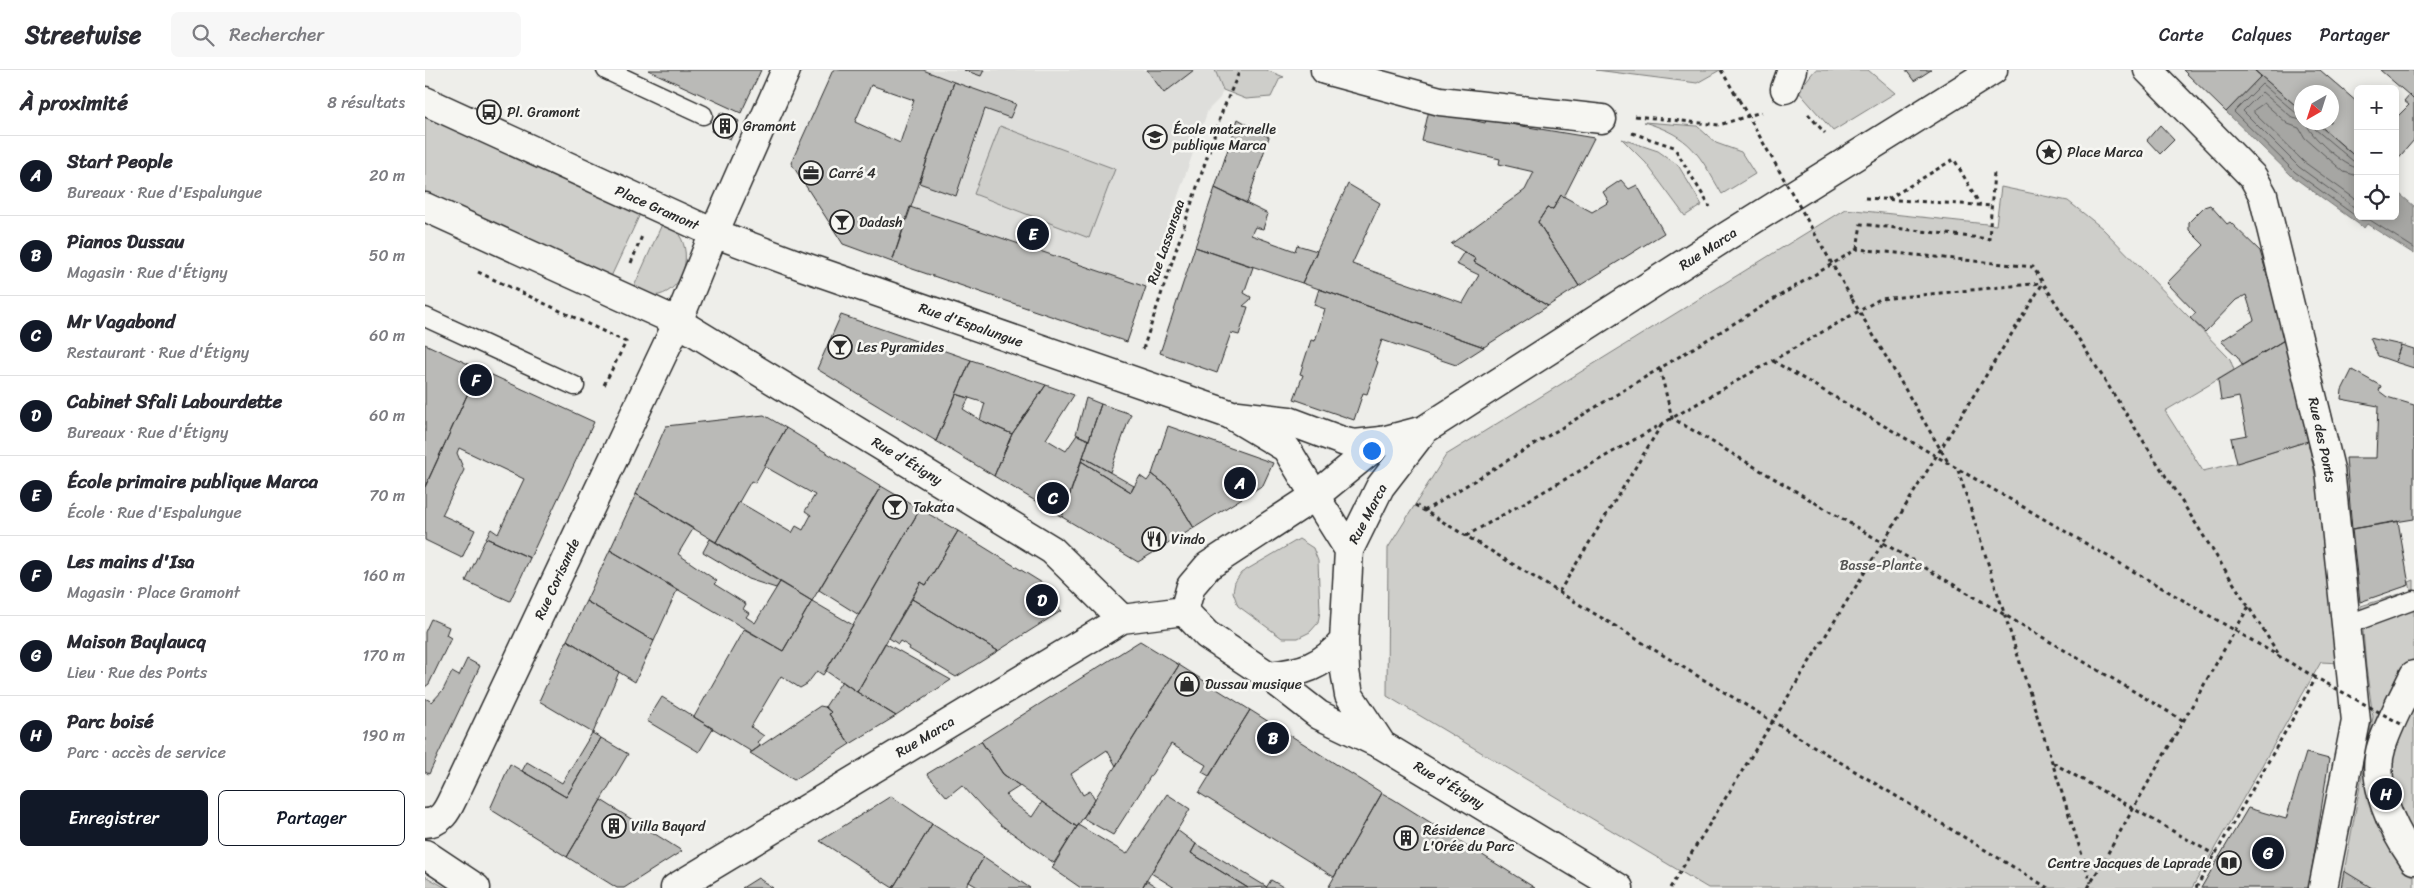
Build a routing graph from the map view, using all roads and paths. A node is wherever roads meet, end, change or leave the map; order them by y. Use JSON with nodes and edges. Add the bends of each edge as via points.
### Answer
{"nodes":[{"id":1,"x":607,"y":70,"type":"edge"},
{"id":2,"x":786,"y":70,"type":"edge"},
{"id":3,"x":1240,"y":70,"type":"edge"},
{"id":4,"x":1325,"y":70,"type":"edge"},
{"id":5,"x":1721,"y":70,"type":"edge"},
{"id":6,"x":1993,"y":70,"type":"edge"},
{"id":7,"x":2148,"y":70,"type":"edge"},
{"id":8,"x":1788,"y":80,"type":"edge"},
{"id":9,"x":425,"y":101,"type":"edge"},
{"id":10,"x":703,"y":115,"type":"dead end"},
{"id":11,"x":1602,"y":119,"type":"junction"},
{"id":12,"x":1819,"y":126,"type":"dead end"},
{"id":13,"x":1994,"y":172,"type":"dead end"},
{"id":14,"x":1865,"y":198,"type":"dead end"},
{"id":15,"x":1888,"y":199,"type":"junction"},
{"id":16,"x":1980,"y":205,"type":"junction"},
{"id":17,"x":1992,"y":206,"type":"junction"},
{"id":18,"x":425,"y":207,"type":"edge"},
{"id":19,"x":655,"y":208,"type":"junction"},
{"id":20,"x":1714,"y":215,"type":"dead end"},
{"id":21,"x":713,"y":233,"type":"junction"},
{"id":22,"x":1857,"y":249,"type":"junction"},
{"id":23,"x":477,"y":271,"type":"dead end"},
{"id":24,"x":2043,"y":283,"type":"junction"},
{"id":25,"x":616,"y":295,"type":"junction"},
{"id":26,"x":1859,"y":311,"type":"junction"},
{"id":27,"x":425,"y":317,"type":"edge"},
{"id":28,"x":678,"y":322,"type":"junction"},
{"id":29,"x":1773,"y":360,"type":"junction"},
{"id":30,"x":1660,"y":369,"type":"junction"},
{"id":31,"x":1132,"y":380,"type":"junction"},
{"id":32,"x":575,"y":386,"type":"dead end"},
{"id":33,"x":601,"y":390,"type":"dead end"},
{"id":34,"x":1229,"y":414,"type":"junction"},
{"id":35,"x":1672,"y":418,"type":"junction"},
{"id":36,"x":1662,"y":424,"type":"junction"},
{"id":37,"x":1424,"y":430,"type":"junction"},
{"id":38,"x":1382,"y":442,"type":"junction"},
{"id":39,"x":1940,"y":450,"type":"junction"},
{"id":40,"x":1936,"y":456,"type":"junction"},
{"id":41,"x":1948,"y":463,"type":"junction"},
{"id":42,"x":1958,"y":469,"type":"junction"},
{"id":43,"x":1315,"y":496,"type":"junction"},
{"id":44,"x":1415,"y":505,"type":"dead end"},
{"id":45,"x":1424,"y":511,"type":"junction"},
{"id":46,"x":1466,"y":536,"type":"junction"},
{"id":47,"x":1882,"y":543,"type":"junction"},
{"id":48,"x":1349,"y":550,"type":"junction"},
{"id":49,"x":1559,"y":592,"type":"junction"},
{"id":50,"x":2414,"y":600,"type":"edge"},
{"id":51,"x":2249,"y":606,"type":"junction"},
{"id":52,"x":1184,"y":611,"type":"junction"},
{"id":53,"x":2006,"y":616,"type":"junction"},
{"id":54,"x":1122,"y":619,"type":"junction"},
{"id":55,"x":2346,"y":625,"type":"junction"},
{"id":56,"x":2235,"y":631,"type":"junction"},
{"id":57,"x":1344,"y":641,"type":"junction"},
{"id":58,"x":2281,"y":658,"type":"junction"},
{"id":59,"x":2414,"y":675,"type":"edge"},
{"id":60,"x":1269,"y":676,"type":"junction"},
{"id":61,"x":2315,"y":677,"type":"junction"},
{"id":62,"x":1773,"y":721,"type":"junction"},
{"id":63,"x":2184,"y":721,"type":"junction"},
{"id":64,"x":2401,"y":724,"type":"dead end"},
{"id":65,"x":1382,"y":745,"type":"junction"},
{"id":66,"x":2053,"y":763,"type":"junction"},
{"id":67,"x":2134,"y":809,"type":"junction"},
{"id":68,"x":425,"y":823,"type":"edge"},
{"id":69,"x":425,"y":854,"type":"edge"},
{"id":70,"x":2215,"y":855,"type":"junction"},
{"id":71,"x":2414,"y":860,"type":"edge"},
{"id":72,"x":2091,"y":883,"type":"junction"},
{"id":73,"x":476,"y":888,"type":"edge"},
{"id":74,"x":675,"y":888,"type":"edge"},
{"id":75,"x":1619,"y":888,"type":"edge"},
{"id":76,"x":1670,"y":888,"type":"edge"},
{"id":77,"x":2047,"y":888,"type":"edge"},
{"id":78,"x":2088,"y":888,"type":"edge"},
{"id":79,"x":2196,"y":888,"type":"edge"},
{"id":80,"x":2323,"y":888,"type":"edge"}],
"edges":[{"from":1,"to":10,"type":"lane"},
{"from":2,"to":21,"type":"street"},
{"from":3,"to":31,"type":"path","name":"Rue Lassansaa","via":[[1222,112]]},
{"from":4,"to":11,"type":"street","via":[[1440,101]]},
{"from":5,"to":26,"type":"path","bridge":true},
{"from":6,"to":37,"type":"street","name":"Rue Marca"},
{"from":7,"to":55,"type":"street","name":"Rue des Ponts","via":[[2253,177],[2263,194],[2330,469]]},
{"from":8,"to":11,"type":"path","via":[[1779,102],[1770,109],[1719,125],[1623,114]]},
{"from":8,"to":12,"type":"path"},
{"from":9,"to":19,"type":"street","name":"Place Gramont"},
{"from":11,"to":20,"type":"path","via":[[1617,128],[1675,147]]},
{"from":13,"to":17,"type":"path"},
{"from":14,"to":15,"type":"path"},
{"from":15,"to":16,"type":"path"},
{"from":15,"to":16,"type":"path","via":[[1954,159]]},
{"from":16,"to":17,"type":"path"},
{"from":17,"to":22,"type":"path","via":[[1989,239],[1861,224]]},
{"from":18,"to":25,"type":"street"},
{"from":19,"to":21,"type":"street","name":"Place Gramont"},
{"from":19,"to":25,"type":"path"},
{"from":21,"to":28,"type":"street","name":"Place Gramont"},
{"from":21,"to":31,"type":"street","name":"Rue d'Espalungue"},
{"from":22,"to":24,"type":"path","via":[[2033,267]]},
{"from":22,"to":30,"type":"path"},
{"from":23,"to":33,"type":"path","via":[[626,342]]},
{"from":24,"to":26,"type":"path","via":[[1880,299]]},
{"from":24,"to":39,"type":"path"},
{"from":24,"to":51,"type":"path"},
{"from":25,"to":28,"type":"street"},
{"from":26,"to":29,"type":"path"},
{"from":26,"to":39,"type":"path"},
{"from":27,"to":32,"type":"lane"},
{"from":28,"to":54,"type":"street","name":"Rue d'Étigny","via":[[1052,550]]},
{"from":28,"to":68,"type":"street","name":"Rue Corisande","via":[[445,814],[432,823]]},
{"from":29,"to":35,"type":"path"},
{"from":29,"to":40,"type":"path"},
{"from":30,"to":35,"type":"path"},
{"from":30,"to":45,"type":"path"},
{"from":31,"to":34,"type":"street","name":"Rue d'Espalungue"},
{"from":34,"to":38,"type":"street","name":"Rue d'Espalungue","via":[[1289,421],[1345,442]]},
{"from":34,"to":43,"type":"street","name":"Rue d'Espalungue","via":[[1286,448]]},
{"from":35,"to":36,"type":"path"},
{"from":35,"to":47,"type":"path"},
{"from":36,"to":46,"type":"path"},
{"from":36,"to":49,"type":"path"},
{"from":37,"to":38,"type":"street","name":"Rue Marca"},
{"from":37,"to":48,"type":"street","name":"Rue Marca","via":[[1380,487]]},
{"from":38,"to":43,"type":"street","name":"Rue Marca"},
{"from":39,"to":40,"type":"path"},
{"from":39,"to":41,"type":"path"},
{"from":40,"to":41,"type":"path"},
{"from":40,"to":47,"type":"path"},
{"from":41,"to":42,"type":"path"},
{"from":42,"to":53,"type":"path"},
{"from":42,"to":56,"type":"path"},
{"from":43,"to":48,"type":"street"},
{"from":43,"to":52,"type":"street","via":[[1208,566],[1191,586]]},
{"from":44,"to":45,"type":"path"},
{"from":45,"to":46,"type":"path"},
{"from":46,"to":49,"type":"path"},
{"from":47,"to":53,"type":"path"},
{"from":47,"to":62,"type":"path"},
{"from":48,"to":57,"type":"street"},
{"from":49,"to":62,"type":"path"},
{"from":50,"to":55,"type":"lane"},
{"from":51,"to":56,"type":"path"},
{"from":51,"to":58,"type":"path"},
{"from":52,"to":54,"type":"street","name":"Rue Marca"},
{"from":52,"to":60,"type":"street","via":[[1207,635]]},
{"from":53,"to":63,"type":"path"},
{"from":53,"to":66,"type":"path"},
{"from":54,"to":74,"type":"street","name":"Rue Marca"},
{"from":55,"to":80,"type":"street","name":"Rue des Ponts","via":[[2356,721]]},
{"from":56,"to":58,"type":"path"},
{"from":56,"to":63,"type":"path"},
{"from":57,"to":60,"type":"street","via":[[1329,657],[1297,673]]},
{"from":57,"to":65,"type":"street","name":"Rue d'Étigny","via":[[1349,695]]},
{"from":58,"to":61,"type":"path"},
{"from":59,"to":71,"type":"street","via":[[2381,746],[2379,765],[2387,814]]},
{"from":60,"to":65,"type":"street","name":"Rue d'Étigny","via":[[1319,715]]},
{"from":61,"to":64,"type":"path","bridge":true},
{"from":61,"to":70,"type":"path"},
{"from":62,"to":76,"type":"path"},
{"from":62,"to":77,"type":"path"},
{"from":63,"to":67,"type":"path"},
{"from":65,"to":75,"type":"street","name":"Rue d'Étigny"},
{"from":66,"to":67,"type":"path"},
{"from":66,"to":72,"type":"path"},
{"from":67,"to":70,"type":"path"},
{"from":67,"to":72,"type":"path"},
{"from":69,"to":73,"type":"street"},
{"from":70,"to":79,"type":"path"},
{"from":72,"to":78,"type":"path"}]}
